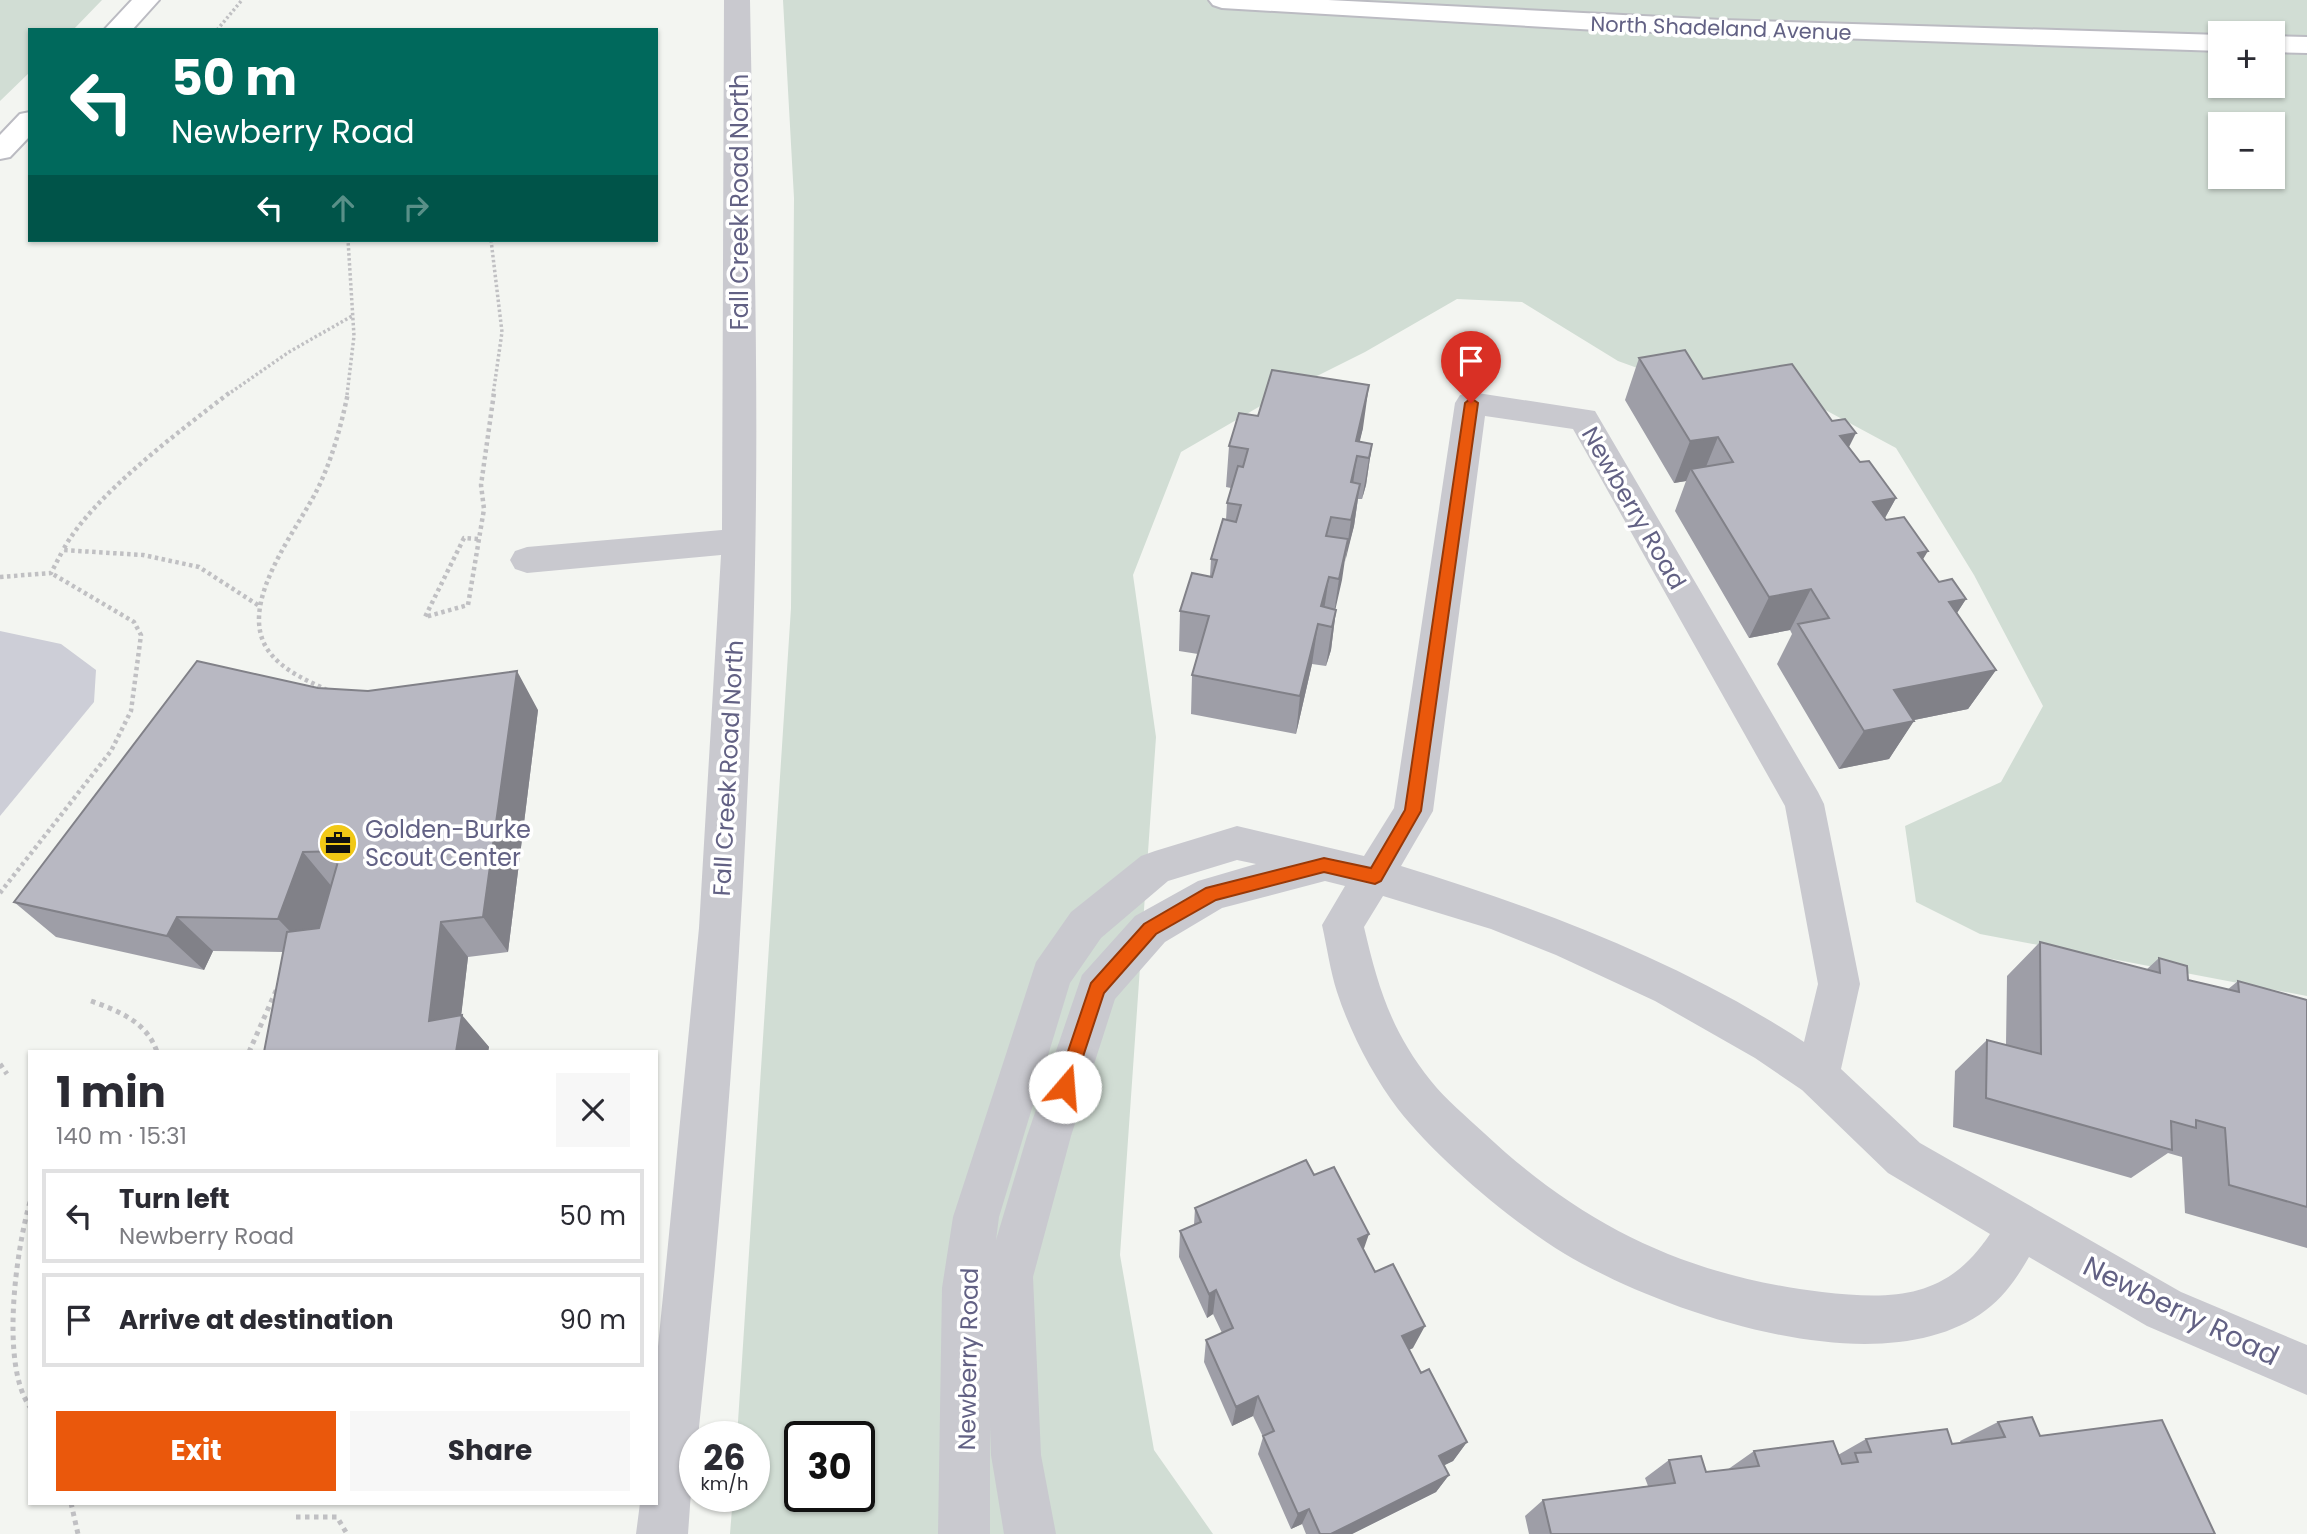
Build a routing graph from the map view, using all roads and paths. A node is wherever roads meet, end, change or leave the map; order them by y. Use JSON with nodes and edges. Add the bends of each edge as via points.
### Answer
{"nodes":[{"id":1,"x":146,"y":0,"type":"edge"},
{"id":2,"x":242,"y":0,"type":"edge"},
{"id":3,"x":737,"y":0,"type":"edge"},
{"id":4,"x":1223,"y":0,"type":"edge"},
{"id":5,"x":119,"y":28,"type":"edge"},
{"id":6,"x":218,"y":28,"type":"edge"},
{"id":7,"x":2208,"y":43,"type":"edge"},
{"id":8,"x":2285,"y":44,"type":"edge"},
{"id":9,"x":2307,"y":45,"type":"edge"},
{"id":10,"x":28,"y":122,"type":"edge"},
{"id":11,"x":0,"y":151,"type":"edge"},
{"id":12,"x":348,"y":242,"type":"edge"},
{"id":13,"x":491,"y":242,"type":"edge"},
{"id":14,"x":352,"y":316,"type":"junction"},
{"id":15,"x":478,"y":539,"type":"junction"},
{"id":16,"x":739,"y":541,"type":"junction"},
{"id":17,"x":64,"y":550,"type":"junction"},
{"id":18,"x":527,"y":560,"type":"dead end"},
{"id":19,"x":51,"y":573,"type":"junction"},
{"id":20,"x":0,"y":577,"type":"edge"},
{"id":21,"x":261,"y":607,"type":"junction"},
{"id":22,"x":332,"y":692,"type":"edge"},
{"id":23,"x":1324,"y":865,"type":"junction"},
{"id":24,"x":1375,"y":876,"type":"junction"},
{"id":25,"x":0,"y":893,"type":"edge"},
{"id":26,"x":283,"y":973,"type":"edge"},
{"id":27,"x":91,"y":1001,"type":"dead end"},
{"id":28,"x":156,"y":1050,"type":"edge"},
{"id":29,"x":250,"y":1050,"type":"edge"},
{"id":30,"x":0,"y":1064,"type":"edge"},
{"id":31,"x":7,"y":1074,"type":"dead end"},
{"id":32,"x":1818,"y":1076,"type":"junction"},
{"id":33,"x":28,"y":1208,"type":"edge"},
{"id":34,"x":2022,"y":1226,"type":"junction"},
{"id":35,"x":20,"y":1232,"type":"junction"},
{"id":36,"x":28,"y":1233,"type":"edge"},
{"id":37,"x":2307,"y":1370,"type":"edge"},
{"id":38,"x":28,"y":1405,"type":"edge"},
{"id":39,"x":71,"y":1505,"type":"edge"},
{"id":40,"x":296,"y":1517,"type":"dead end"},
{"id":41,"x":78,"y":1534,"type":"edge"},
{"id":42,"x":347,"y":1534,"type":"edge"},
{"id":43,"x":662,"y":1534,"type":"edge"},
{"id":44,"x":964,"y":1534,"type":"edge"},
{"id":45,"x":1030,"y":1534,"type":"edge"}],
"edges":[{"from":1,"to":5,"type":"main road"},
{"from":2,"to":6,"type":"path"},
{"from":3,"to":16,"type":"street","name":"Fall Creek Road North"},
{"from":4,"to":7,"type":"main road","name":"North Shadeland Avenue","via":[[1685,28]]},
{"from":8,"to":9,"type":"main road"},
{"from":10,"to":11,"type":"main road"},
{"from":12,"to":14,"type":"path"},
{"from":13,"to":15,"type":"path","via":[[502,332]]},
{"from":14,"to":17,"type":"path","via":[[307,338],[150,457],[73,529]]},
{"from":14,"to":21,"type":"path","via":[[352,377],[324,474],[260,597]]},
{"from":15,"to":15,"type":"path","via":[[468,605],[425,617],[464,538]]},
{"from":16,"to":18,"type":"street"},
{"from":16,"to":43,"type":"street","name":"Fall Creek Road North","via":[[726,827],[698,1205]]},
{"from":17,"to":19,"type":"path"},
{"from":17,"to":21,"type":"path","via":[[144,555],[199,567]]},
{"from":19,"to":20,"type":"path"},
{"from":19,"to":25,"type":"path","via":[[134,622],[141,635],[137,682],[131,711],[111,751]]},
{"from":21,"to":22,"type":"path","via":[[262,638],[280,663]]},
{"from":23,"to":24,"type":"street","name":"Newberry Road"},
{"from":23,"to":44,"type":"street","name":"Newberry Road","via":[[1237,843],[1156,868],[1086,925],[1051,975],[975,1229],[966,1288]]},
{"from":23,"to":45,"type":"street","name":"Newberry Road","via":[[1212,893],[1150,929],[1097,989],[1009,1278],[1016,1455]]},
{"from":24,"to":32,"type":"street","name":"Newberry Road","via":[[1496,913],[1571,942],[1719,1015]]},
{"from":24,"to":32,"type":"street","name":"Newberry Road","via":[[1413,811],[1471,403],[1584,419],[1804,804],[1839,984]]},
{"from":24,"to":34,"type":"street","name":"Newberry Road","via":[[1343,925],[1362,1001],[1414,1093],[1519,1197],[1610,1255],[1658,1278],[1727,1301],[1851,1318],[1907,1316],[1956,1301],[1992,1274]]},
{"from":26,"to":29,"type":"path"},
{"from":27,"to":28,"type":"path","via":[[140,1026],[150,1034]]},
{"from":30,"to":31,"type":"path"},
{"from":32,"to":34,"type":"street","name":"Newberry Road","via":[[1904,1158]]},
{"from":33,"to":35,"type":"path"},
{"from":34,"to":37,"type":"street","name":"Newberry Road","via":[[2164,1309]]},
{"from":35,"to":36,"type":"path"},
{"from":35,"to":38,"type":"path","via":[[10,1295],[14,1353],[23,1400]]},
{"from":39,"to":41,"type":"path"},
{"from":40,"to":42,"type":"path","via":[[337,1517]]}]}
